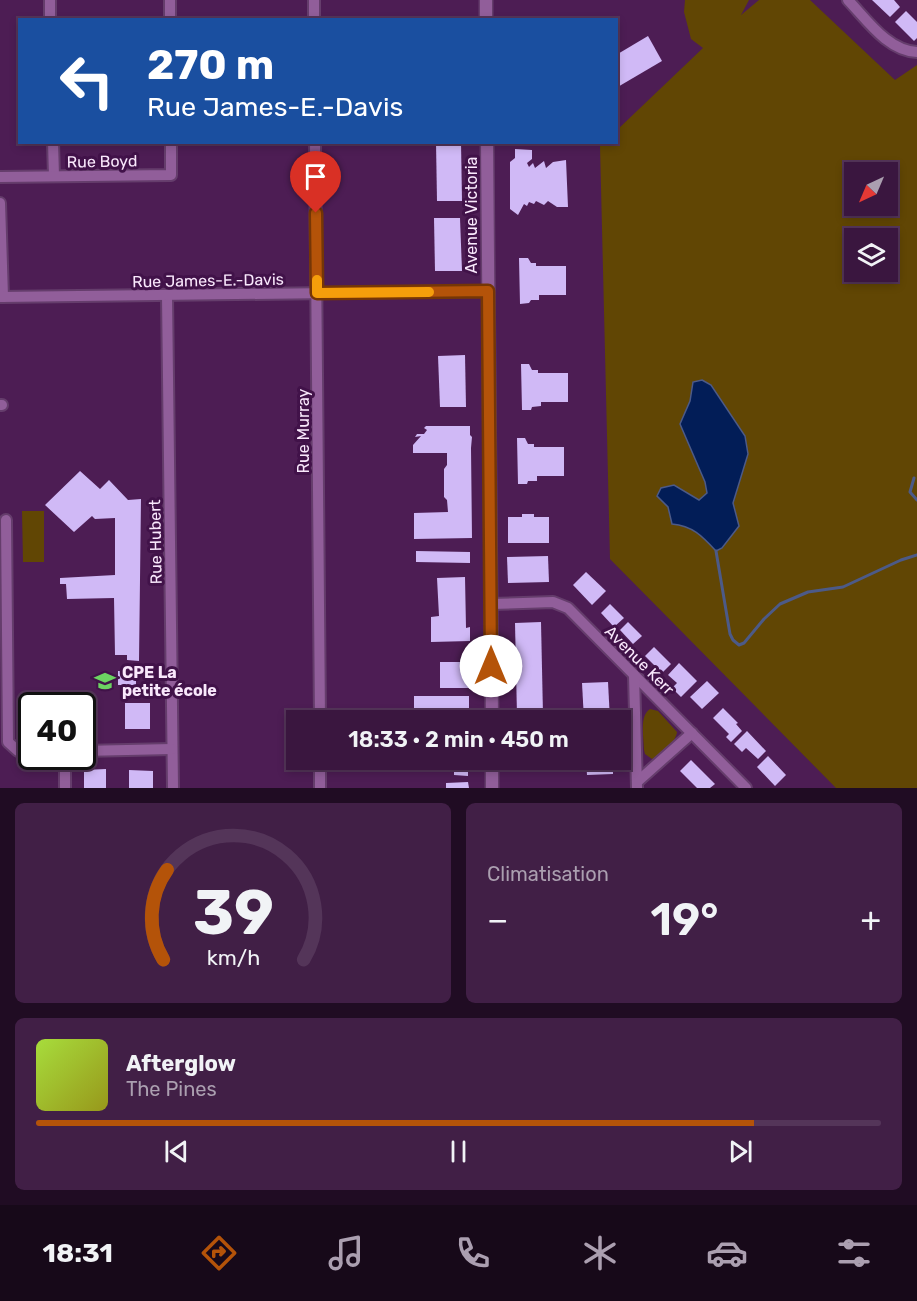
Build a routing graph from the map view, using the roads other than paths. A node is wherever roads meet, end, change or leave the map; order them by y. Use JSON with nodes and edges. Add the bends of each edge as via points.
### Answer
{"nodes":[{"id":1,"x":50,"y":0,"type":"edge"},
{"id":2,"x":170,"y":0,"type":"edge"},
{"id":3,"x":314,"y":0,"type":"edge"},
{"id":4,"x":486,"y":0,"type":"edge"},
{"id":5,"x":848,"y":0,"type":"edge"},
{"id":6,"x":50,"y":18,"type":"edge"},
{"id":7,"x":170,"y":18,"type":"edge"},
{"id":8,"x":314,"y":18,"type":"edge"},
{"id":9,"x":486,"y":18,"type":"edge"},
{"id":10,"x":917,"y":52,"type":"edge"},
{"id":11,"x":53,"y":144,"type":"edge"},
{"id":12,"x":171,"y":144,"type":"edge"},
{"id":13,"x":315,"y":144,"type":"edge"},
{"id":14,"x":487,"y":144,"type":"edge"},
{"id":15,"x":54,"y":176,"type":"junction"},
{"id":16,"x":0,"y":177,"type":"edge"},
{"id":17,"x":0,"y":203,"type":"edge"},
{"id":18,"x":488,"y":291,"type":"junction"},
{"id":19,"x":317,"y":293,"type":"junction"},
{"id":20,"x":167,"y":295,"type":"junction"},
{"id":21,"x":1,"y":297,"type":"edge"},
{"id":22,"x":6,"y":520,"type":"dead end"},
{"id":23,"x":491,"y":604,"type":"junction"},
{"id":24,"x":3,"y":619,"type":"edge"},
{"id":25,"x":634,"y":675,"type":"junction"},
{"id":26,"x":320,"y":710,"type":"edge"},
{"id":27,"x":492,"y":710,"type":"edge"},
{"id":28,"x":692,"y":733,"type":"junction"},
{"id":29,"x":172,"y":749,"type":"junction"},
{"id":30,"x":18,"y":751,"type":"edge"},
{"id":31,"x":96,"y":751,"type":"edge"},
{"id":32,"x":65,"y":770,"type":"edge"},
{"id":33,"x":320,"y":770,"type":"edge"},
{"id":34,"x":492,"y":770,"type":"edge"},
{"id":35,"x":637,"y":785,"type":"edge"},
{"id":36,"x":65,"y":788,"type":"edge"},
{"id":37,"x":173,"y":788,"type":"edge"},
{"id":38,"x":320,"y":788,"type":"edge"},
{"id":39,"x":492,"y":788,"type":"edge"},
{"id":40,"x":746,"y":788,"type":"edge"}],
"edges":[{"from":1,"to":6,"type":"street"},
{"from":2,"to":7,"type":"street"},
{"from":3,"to":8,"type":"street"},
{"from":4,"to":9,"type":"street"},
{"from":5,"to":10,"type":"street","via":[[890,43],[905,52]]},
{"from":11,"to":15,"type":"street"},
{"from":12,"to":15,"type":"street","name":"Rue Boyd","via":[[171,175]]},
{"from":13,"to":19,"type":"street","name":"Rue Murray"},
{"from":14,"to":18,"type":"street","name":"Avenue Victoria"},
{"from":15,"to":16,"type":"street","name":"Rue Boyd"},
{"from":17,"to":21,"type":"street"},
{"from":18,"to":19,"type":"street","name":"Rue James-E.-Davis"},
{"from":18,"to":23,"type":"street","name":"Avenue Victoria"},
{"from":19,"to":20,"type":"street","name":"Rue James-E.-Davis"},
{"from":19,"to":26,"type":"street","name":"Rue Murray"},
{"from":20,"to":21,"type":"street","name":"Rue James-E.-Davis"},
{"from":20,"to":29,"type":"street","name":"Rue Hubert"},
{"from":22,"to":24,"type":"street"},
{"from":23,"to":25,"type":"street","name":"Avenue Kerr","via":[[553,602],[568,608]]},
{"from":23,"to":27,"type":"street","name":"Avenue Victoria"},
{"from":24,"to":30,"type":"street","via":[[8,742]]},
{"from":25,"to":28,"type":"street","name":"Avenue Kerr"},
{"from":25,"to":35,"type":"street"},
{"from":28,"to":35,"type":"street"},
{"from":28,"to":40,"type":"street","name":"Avenue Kerr"},
{"from":29,"to":31,"type":"street"},
{"from":29,"to":37,"type":"street","name":"Rue Hubert"},
{"from":32,"to":36,"type":"street"},
{"from":33,"to":38,"type":"street"},
{"from":34,"to":39,"type":"street"}]}
